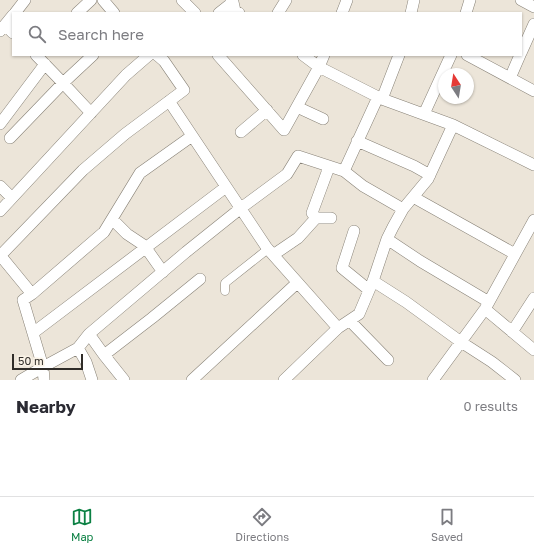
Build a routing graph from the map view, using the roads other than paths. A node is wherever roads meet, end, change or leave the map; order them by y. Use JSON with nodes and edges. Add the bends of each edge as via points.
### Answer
{"nodes":[{"id":1,"x":25,"y":0,"type":"edge"},
{"id":2,"x":90,"y":0,"type":"edge"},
{"id":3,"x":103,"y":0,"type":"edge"},
{"id":4,"x":182,"y":0,"type":"edge"},
{"id":5,"x":286,"y":0,"type":"edge"},
{"id":6,"x":347,"y":0,"type":"edge"},
{"id":7,"x":414,"y":0,"type":"edge"},
{"id":8,"x":470,"y":0,"type":"edge"},
{"id":9,"x":521,"y":0,"type":"edge"},
{"id":10,"x":232,"y":1,"type":"edge"},
{"id":11,"x":534,"y":7,"type":"edge"},
{"id":12,"x":16,"y":12,"type":"edge"},
{"id":13,"x":79,"y":12,"type":"edge"},
{"id":14,"x":113,"y":12,"type":"edge"},
{"id":15,"x":194,"y":12,"type":"edge"},
{"id":16,"x":220,"y":12,"type":"edge"},
{"id":17,"x":237,"y":12,"type":"edge"},
{"id":18,"x":279,"y":12,"type":"edge"},
{"id":19,"x":342,"y":12,"type":"edge"},
{"id":20,"x":411,"y":12,"type":"edge"},
{"id":21,"x":466,"y":12,"type":"edge"},
{"id":22,"x":12,"y":17,"type":"edge"},
{"id":23,"x":534,"y":24,"type":"edge"},
{"id":24,"x":6,"y":30,"type":"edge"},
{"id":25,"x":522,"y":52,"type":"edge"},
{"id":26,"x":37,"y":56,"type":"edge"},
{"id":27,"x":92,"y":56,"type":"edge"},
{"id":28,"x":148,"y":56,"type":"edge"},
{"id":29,"x":221,"y":56,"type":"edge"},
{"id":30,"x":304,"y":56,"type":"edge"},
{"id":31,"x":324,"y":56,"type":"edge"},
{"id":32,"x":399,"y":56,"type":"edge"},
{"id":33,"x":451,"y":56,"type":"edge"},
{"id":34,"x":469,"y":56,"type":"edge"},
{"id":35,"x":520,"y":56,"type":"edge"},
{"id":36,"x":164,"y":57,"type":"edge"},
{"id":37,"x":45,"y":64,"type":"junction"},
{"id":38,"x":319,"y":67,"type":"junction"},
{"id":39,"x":510,"y":78,"type":"junction"},
{"id":40,"x":64,"y":83,"type":"junction"},
{"id":41,"x":534,"y":92,"type":"edge"},
{"id":42,"x":380,"y":98,"type":"junction"},
{"id":43,"x":169,"y":101,"type":"junction"},
{"id":44,"x":297,"y":107,"type":"junction"},
{"id":45,"x":267,"y":110,"type":"junction"},
{"id":46,"x":91,"y":113,"type":"junction"},
{"id":47,"x":424,"y":114,"type":"junction"},
{"id":48,"x":322,"y":119,"type":"dead end"},
{"id":49,"x":0,"y":124,"type":"edge"},
{"id":50,"x":452,"y":125,"type":"junction"},
{"id":51,"x":241,"y":132,"type":"dead end"},
{"id":52,"x":192,"y":136,"type":"junction"},
{"id":53,"x":10,"y":138,"type":"dead end"},
{"id":54,"x":357,"y":142,"type":"junction"},
{"id":55,"x":534,"y":165,"type":"edge"},
{"id":56,"x":329,"y":166,"type":"junction"},
{"id":57,"x":344,"y":172,"type":"junction"},
{"id":58,"x":430,"y":175,"type":"junction"},
{"id":59,"x":0,"y":186,"type":"edge"},
{"id":60,"x":226,"y":187,"type":"junction"},
{"id":61,"x":413,"y":197,"type":"junction"},
{"id":62,"x":12,"y":198,"type":"junction"},
{"id":63,"x":240,"y":208,"type":"junction"},
{"id":64,"x":403,"y":209,"type":"junction"},
{"id":65,"x":0,"y":211,"type":"edge"},
{"id":66,"x":316,"y":218,"type":"junction"},
{"id":67,"x":330,"y":218,"type":"dead end"},
{"id":68,"x":112,"y":219,"type":"junction"},
{"id":69,"x":532,"y":227,"type":"edge"},
{"id":70,"x":354,"y":231,"type":"dead end"},
{"id":71,"x":387,"y":239,"type":"junction"},
{"id":72,"x":146,"y":248,"type":"junction"},
{"id":73,"x":270,"y":252,"type":"junction"},
{"id":74,"x":515,"y":254,"type":"junction"},
{"id":75,"x":0,"y":256,"type":"edge"},
{"id":76,"x":163,"y":272,"type":"junction"},
{"id":77,"x":200,"y":279,"type":"dead end"},
{"id":78,"x":297,"y":283,"type":"junction"},
{"id":79,"x":371,"y":285,"type":"junction"},
{"id":80,"x":225,"y":291,"type":"dead end"},
{"id":81,"x":32,"y":294,"type":"junction"},
{"id":82,"x":534,"y":298,"type":"edge"},
{"id":83,"x":487,"y":305,"type":"junction"},
{"id":84,"x":350,"y":321,"type":"junction"},
{"id":85,"x":338,"y":328,"type":"junction"},
{"id":86,"x":512,"y":332,"type":"junction"},
{"id":87,"x":33,"y":333,"type":"junction"},
{"id":88,"x":89,"y":334,"type":"junction"},
{"id":89,"x":461,"y":342,"type":"junction"},
{"id":90,"x":78,"y":348,"type":"junction"},
{"id":91,"x":534,"y":350,"type":"edge"},
{"id":92,"x":104,"y":355,"type":"junction"},
{"id":93,"x":388,"y":360,"type":"dead end"},
{"id":94,"x":42,"y":367,"type":"junction"},
{"id":95,"x":21,"y":380,"type":"edge"},
{"id":96,"x":44,"y":380,"type":"edge"},
{"id":97,"x":92,"y":380,"type":"edge"},
{"id":98,"x":124,"y":380,"type":"edge"},
{"id":99,"x":192,"y":380,"type":"edge"},
{"id":100,"x":284,"y":380,"type":"edge"},
{"id":101,"x":433,"y":380,"type":"edge"},
{"id":102,"x":515,"y":380,"type":"edge"}],
"edges":[{"from":1,"to":12,"type":"street"},
{"from":2,"to":13,"type":"street"},
{"from":3,"to":14,"type":"street"},
{"from":4,"to":15,"type":"street"},
{"from":5,"to":18,"type":"street"},
{"from":6,"to":19,"type":"street"},
{"from":7,"to":20,"type":"street"},
{"from":8,"to":21,"type":"street"},
{"from":9,"to":11,"type":"street"},
{"from":10,"to":16,"type":"street"},
{"from":10,"to":17,"type":"street"},
{"from":22,"to":24,"type":"street"},
{"from":23,"to":25,"type":"street"},
{"from":26,"to":37,"type":"street"},
{"from":27,"to":40,"type":"street"},
{"from":28,"to":46,"type":"street","via":[[126,75]]},
{"from":29,"to":45,"type":"street"},
{"from":30,"to":38,"type":"street"},
{"from":31,"to":38,"type":"street"},
{"from":32,"to":42,"type":"street"},
{"from":33,"to":47,"type":"street"},
{"from":34,"to":39,"type":"street"},
{"from":35,"to":39,"type":"street"},
{"from":36,"to":43,"type":"street","via":[[184,90]]},
{"from":37,"to":40,"type":"street"},
{"from":37,"to":49,"type":"street"},
{"from":38,"to":42,"type":"street"},
{"from":38,"to":44,"type":"street"},
{"from":39,"to":41,"type":"street"},
{"from":40,"to":46,"type":"street"},
{"from":40,"to":53,"type":"street"},
{"from":42,"to":47,"type":"street"},
{"from":42,"to":54,"type":"street"},
{"from":43,"to":52,"type":"street"},
{"from":43,"to":75,"type":"street","via":[[83,170]]},
{"from":44,"to":45,"type":"street","via":[[284,130]]},
{"from":44,"to":48,"type":"street"},
{"from":45,"to":51,"type":"street"},
{"from":46,"to":62,"type":"street"},
{"from":47,"to":50,"type":"street"},
{"from":50,"to":55,"type":"street"},
{"from":50,"to":58,"type":"street"},
{"from":52,"to":60,"type":"street"},
{"from":52,"to":68,"type":"street","via":[[140,173]]},
{"from":54,"to":57,"type":"street"},
{"from":54,"to":58,"type":"street"},
{"from":56,"to":57,"type":"street"},
{"from":56,"to":63,"type":"street","via":[[298,156],[287,174]]},
{"from":56,"to":66,"type":"street","via":[[312,213]]},
{"from":57,"to":64,"type":"street"},
{"from":58,"to":61,"type":"street"},
{"from":59,"to":62,"type":"street"},
{"from":60,"to":63,"type":"street"},
{"from":60,"to":72,"type":"street"},
{"from":61,"to":64,"type":"street"},
{"from":61,"to":74,"type":"street"},
{"from":62,"to":65,"type":"street"},
{"from":63,"to":73,"type":"street"},
{"from":63,"to":76,"type":"street"},
{"from":64,"to":71,"type":"street"},
{"from":66,"to":67,"type":"street"},
{"from":66,"to":73,"type":"street","via":[[298,238]]},
{"from":68,"to":72,"type":"street"},
{"from":68,"to":81,"type":"street","via":[[104,232]]},
{"from":69,"to":74,"type":"street"},
{"from":70,"to":79,"type":"street","via":[[342,268]]},
{"from":71,"to":79,"type":"street"},
{"from":71,"to":83,"type":"street"},
{"from":72,"to":76,"type":"street"},
{"from":72,"to":87,"type":"street"},
{"from":73,"to":78,"type":"street"},
{"from":73,"to":80,"type":"street","via":[[225,283]]},
{"from":74,"to":83,"type":"street"},
{"from":75,"to":81,"type":"street"},
{"from":76,"to":88,"type":"street"},
{"from":77,"to":92,"type":"street"},
{"from":78,"to":85,"type":"street"},
{"from":78,"to":99,"type":"street"},
{"from":79,"to":84,"type":"street","via":[[359,314]]},
{"from":79,"to":89,"type":"street","via":[[406,302]]},
{"from":81,"to":87,"type":"street","via":[[23,300]]},
{"from":82,"to":86,"type":"street"},
{"from":83,"to":86,"type":"street"},
{"from":83,"to":89,"type":"street"},
{"from":84,"to":85,"type":"street"},
{"from":84,"to":93,"type":"street"},
{"from":85,"to":100,"type":"street"},
{"from":86,"to":91,"type":"street"},
{"from":87,"to":94,"type":"street"},
{"from":88,"to":90,"type":"street"},
{"from":88,"to":92,"type":"street"},
{"from":89,"to":101,"type":"street"},
{"from":89,"to":102,"type":"street"},
{"from":90,"to":94,"type":"street"},
{"from":90,"to":97,"type":"street"},
{"from":92,"to":98,"type":"street"},
{"from":94,"to":95,"type":"street"},
{"from":94,"to":96,"type":"street"}]}
